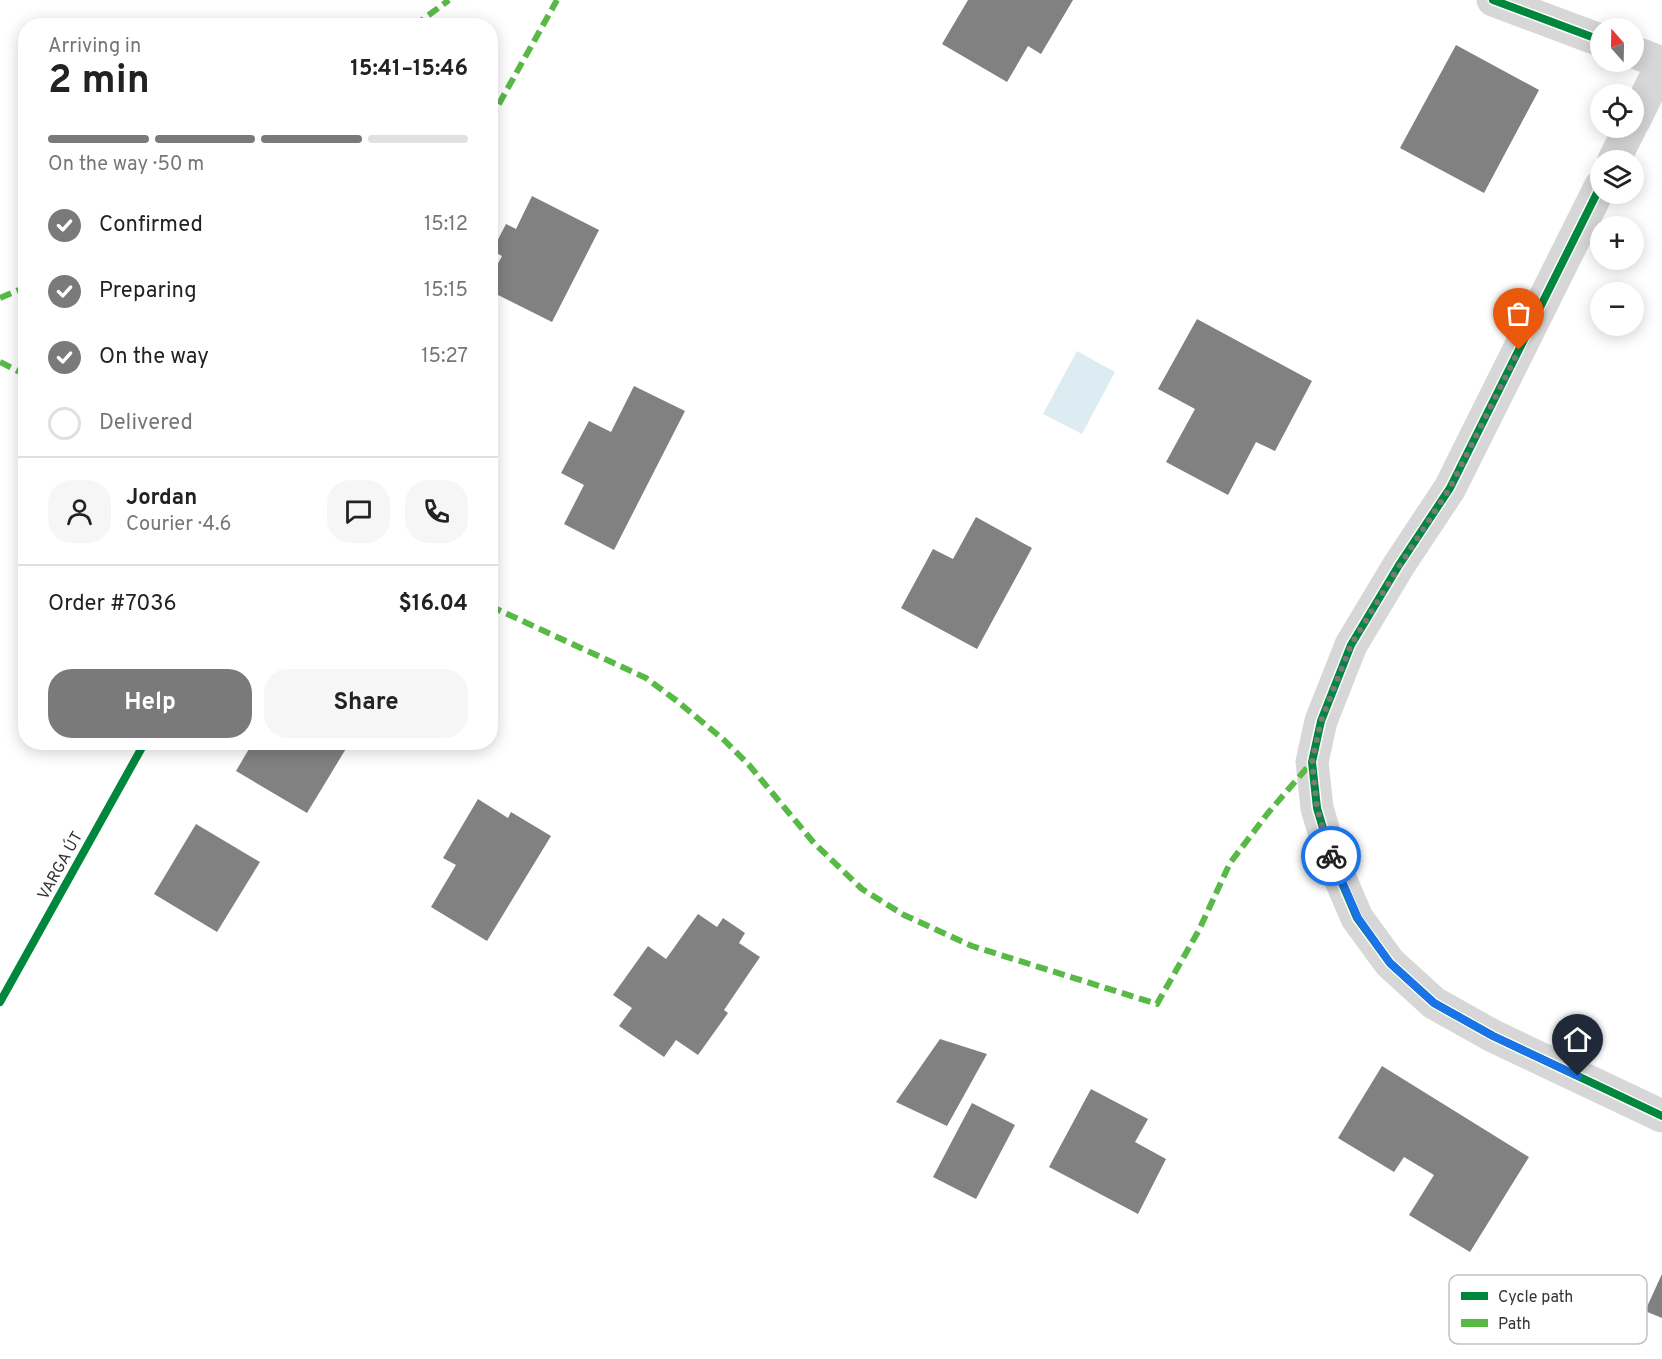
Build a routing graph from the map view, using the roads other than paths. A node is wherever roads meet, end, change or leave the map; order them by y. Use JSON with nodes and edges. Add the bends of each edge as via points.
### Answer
{"nodes":[{"id":1,"x":1493,"y":0,"type":"edge"},
{"id":2,"x":1590,"y":36,"type":"edge"},
{"id":3,"x":1644,"y":56,"type":"edge"},
{"id":4,"x":1662,"y":63,"type":"edge"},
{"id":5,"x":1644,"y":100,"type":"edge"},
{"id":6,"x":1592,"y":204,"type":"edge"},
{"id":7,"x":1662,"y":1116,"type":"edge"}],
"edges":[{"from":1,"to":2,"type":"street"},
{"from":3,"to":4,"type":"street"},
{"from":4,"to":5,"type":"street"},
{"from":6,"to":7,"type":"street","via":[[1450,488],[1351,645],[1321,721],[1312,762],[1317,808],[1333,862],[1358,918],[1390,963],[1434,1003],[1493,1036]]}]}
